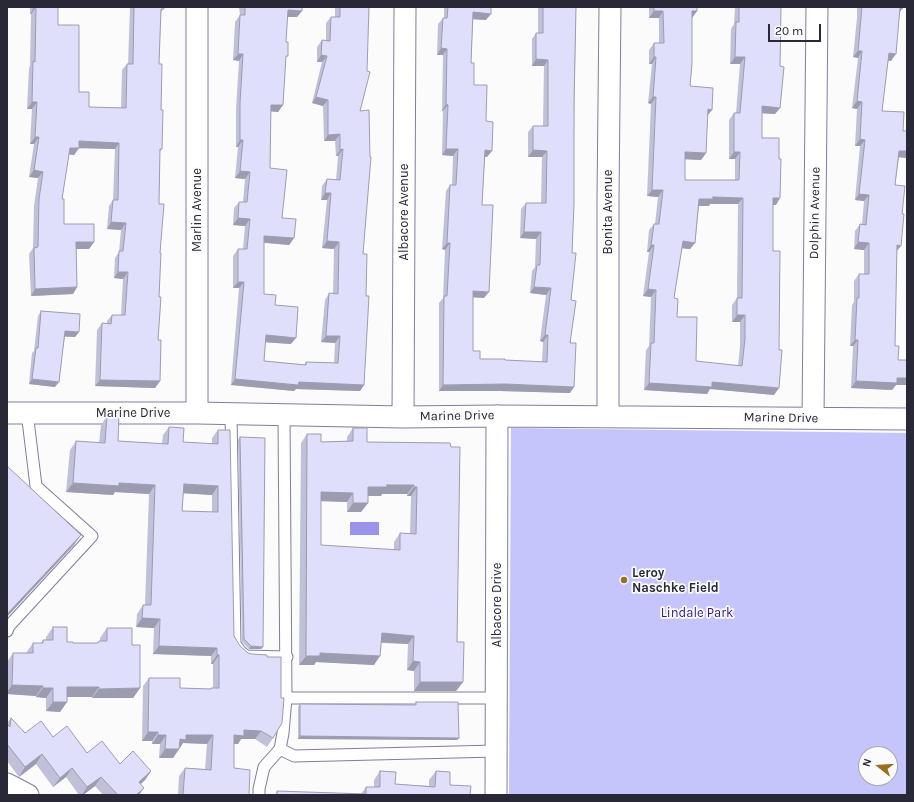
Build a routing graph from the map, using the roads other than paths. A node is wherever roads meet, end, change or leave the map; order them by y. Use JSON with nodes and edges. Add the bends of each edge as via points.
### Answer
{"nodes":[{"id":1,"x":197,"y":7,"type":"edge"},
{"id":2,"x":405,"y":7,"type":"edge"},
{"id":3,"x":610,"y":7,"type":"edge"},
{"id":4,"x":817,"y":7,"type":"edge"},
{"id":5,"x":17,"y":412,"type":"edge"},
{"id":6,"x":196,"y":413,"type":"junction"},
{"id":7,"x":230,"y":414,"type":"junction"},
{"id":8,"x":284,"y":415,"type":"junction"},
{"id":9,"x":497,"y":416,"type":"junction"},
{"id":10,"x":608,"y":416,"type":"junction"},
{"id":11,"x":403,"y":417,"type":"junction"},
{"id":12,"x":813,"y":418,"type":"junction"},
{"id":13,"x":907,"y":419,"type":"edge"},
{"id":14,"x":7,"y":631,"type":"edge"},
{"id":15,"x":287,"y":657,"type":"junction"},
{"id":16,"x":286,"y":698,"type":"junction"},
{"id":17,"x":496,"y":698,"type":"junction"},
{"id":18,"x":280,"y":749,"type":"junction"},
{"id":19,"x":496,"y":751,"type":"junction"},
{"id":20,"x":7,"y":784,"type":"edge"},
{"id":21,"x":28,"y":795,"type":"edge"},
{"id":22,"x":258,"y":795,"type":"edge"},
{"id":23,"x":496,"y":795,"type":"edge"}],
"edges":[{"from":1,"to":6,"type":"street","name":"Marlin Avenue"},
{"from":2,"to":11,"type":"street","name":"Albacore Avenue"},
{"from":3,"to":10,"type":"street","name":"Bonita Avenue"},
{"from":4,"to":12,"type":"street","name":"Dolphin Avenue"},
{"from":5,"to":6,"type":"street","name":"Marine Drive"},
{"from":5,"to":14,"type":"lane","via":[[36,486],[92,536],[8,626]]},
{"from":6,"to":7,"type":"street","name":"Marine Drive"},
{"from":7,"to":8,"type":"street","name":"Marine Drive"},
{"from":7,"to":15,"type":"lane","via":[[235,644],[246,656]]},
{"from":8,"to":11,"type":"street","name":"Marine Drive"},
{"from":8,"to":15,"type":"lane"},
{"from":9,"to":10,"type":"street","name":"Marine Drive"},
{"from":9,"to":11,"type":"street","name":"Marine Drive"},
{"from":9,"to":17,"type":"street","name":"Albacore Drive"},
{"from":10,"to":12,"type":"street","name":"Marine Drive"},
{"from":12,"to":13,"type":"street","name":"Marine Drive"},
{"from":15,"to":16,"type":"lane"},
{"from":16,"to":17,"type":"lane"},
{"from":16,"to":18,"type":"lane"},
{"from":17,"to":19,"type":"street","name":"Albacore Drive"},
{"from":18,"to":19,"type":"lane","via":[[294,756]]},
{"from":18,"to":22,"type":"lane","via":[[264,768]]},
{"from":19,"to":23,"type":"street","name":"Albacore Drive"},
{"from":20,"to":21,"type":"street"}]}
